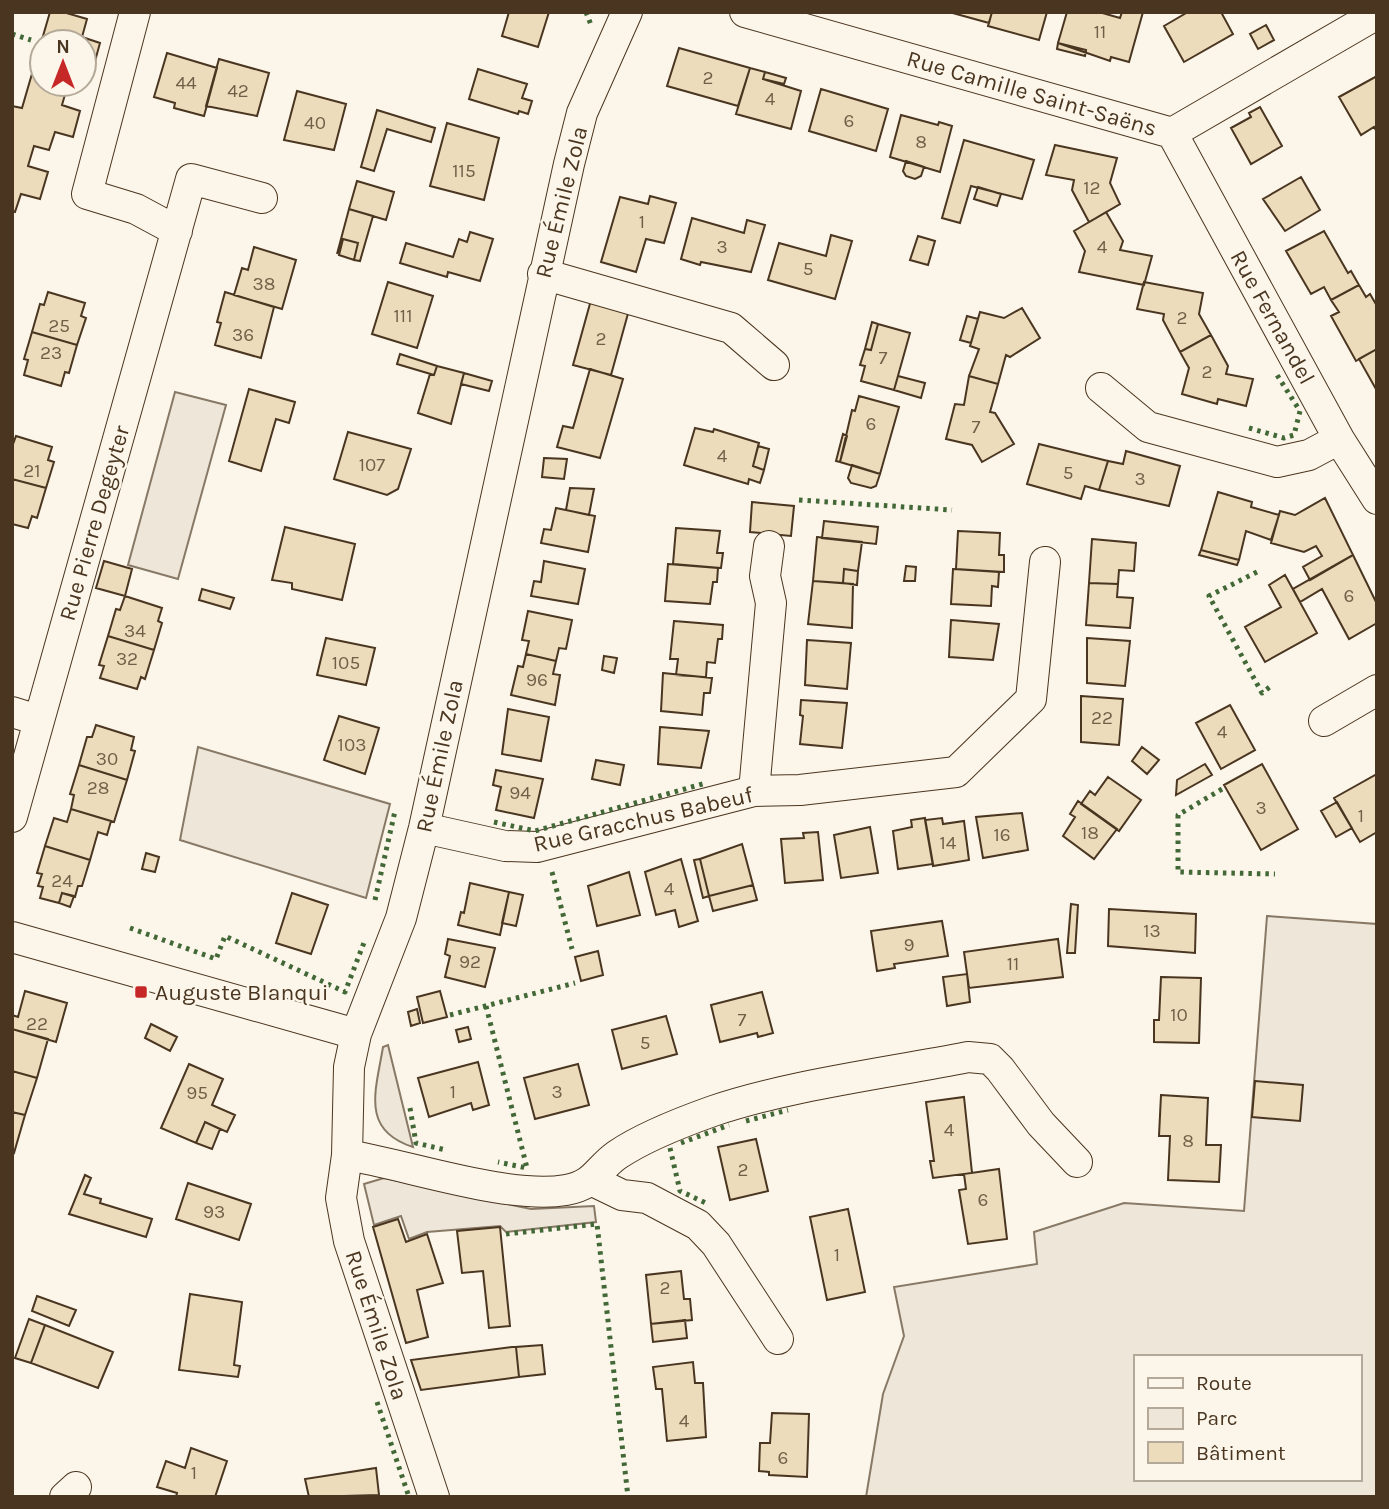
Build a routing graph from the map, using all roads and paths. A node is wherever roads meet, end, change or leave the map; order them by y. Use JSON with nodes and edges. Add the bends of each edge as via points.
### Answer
{"nodes":[{"id":1,"x":135,"y":12,"type":"edge"},
{"id":2,"x":627,"y":12,"type":"edge"},
{"id":3,"x":745,"y":12,"type":"edge"},
{"id":4,"x":1377,"y":14,"type":"edge"},
{"id":5,"x":1172,"y":133,"type":"junction"},
{"id":6,"x":262,"y":198,"type":"dead end"},
{"id":7,"x":177,"y":230,"type":"junction"},
{"id":8,"x":543,"y":274,"type":"junction"},
{"id":9,"x":774,"y":365,"type":"dead end"},
{"id":10,"x":1101,"y":388,"type":"dead end"},
{"id":11,"x":1339,"y":439,"type":"junction"},
{"id":12,"x":1372,"y":481,"type":"edge"},
{"id":13,"x":769,"y":546,"type":"dead end"},
{"id":14,"x":1045,"y":562,"type":"dead end"},
{"id":15,"x":1377,"y":690,"type":"edge"},
{"id":16,"x":25,"y":716,"type":"edge"},
{"id":17,"x":1324,"y":721,"type":"dead end"},
{"id":18,"x":754,"y":791,"type":"junction"},
{"id":19,"x":12,"y":817,"type":"edge"},
{"id":20,"x":424,"y":828,"type":"junction"},
{"id":21,"x":12,"y":937,"type":"edge"},
{"id":22,"x":356,"y":1034,"type":"junction"},
{"id":23,"x":347,"y":1156,"type":"junction"},
{"id":24,"x":1077,"y":1162,"type":"dead end"},
{"id":25,"x":593,"y":1181,"type":"junction"},
{"id":26,"x":778,"y":1339,"type":"dead end"},
{"id":27,"x":434,"y":1497,"type":"edge"}],
"edges":[{"from":1,"to":7,"type":"street","via":[[87,194],[136,209]]},
{"from":2,"to":8,"type":"street","name":"Rue Émile Zola","via":[[582,113]]},
{"from":3,"to":5,"type":"street","name":"Rue Camille Saint-Saëns"},
{"from":4,"to":5,"type":"street","name":"Rue Camille Saint-Saëns"},
{"from":5,"to":11,"type":"street","name":"Rue Fernandel"},
{"from":6,"to":7,"type":"street","name":"Rue Pierre Degeyter","via":[[191,179]]},
{"from":7,"to":16,"type":"street","name":"Rue Pierre Degeyter"},
{"from":8,"to":9,"type":"street","via":[[731,328]]},
{"from":8,"to":20,"type":"street","name":"Rue Émile Zola"},
{"from":10,"to":11,"type":"street","via":[[1149,427],[1277,462],[1309,455]]},
{"from":11,"to":12,"type":"street","name":"Rue Fernandel"},
{"from":13,"to":18,"type":"street","via":[[765,576],[771,603]]},
{"from":14,"to":18,"type":"street","name":"Rue Gracchus Babeuf","via":[[1031,699],[956,772]]},
{"from":15,"to":17,"type":"street"},
{"from":16,"to":19,"type":"street","name":"Rue Pierre Degeyter"},
{"from":18,"to":20,"type":"street","name":"Rue Gracchus Babeuf","via":[[537,847],[505,846]]},
{"from":20,"to":22,"type":"street","name":"Rue Émile Zola","via":[[401,918]]},
{"from":21,"to":22,"type":"street"},
{"from":22,"to":23,"type":"street","name":"Rue Émile Zola","via":[[349,1067]]},
{"from":23,"to":25,"type":"street","via":[[544,1192],[569,1190]]},
{"from":23,"to":27,"type":"street","name":"Rue Émile Zola","via":[[341,1198],[349,1241]]},
{"from":24,"to":25,"type":"street","via":[[990,1059],[968,1057],[714,1111],[616,1156]]},
{"from":25,"to":26,"type":"street","via":[[622,1195],[647,1198],[698,1225],[716,1244]]}]}
